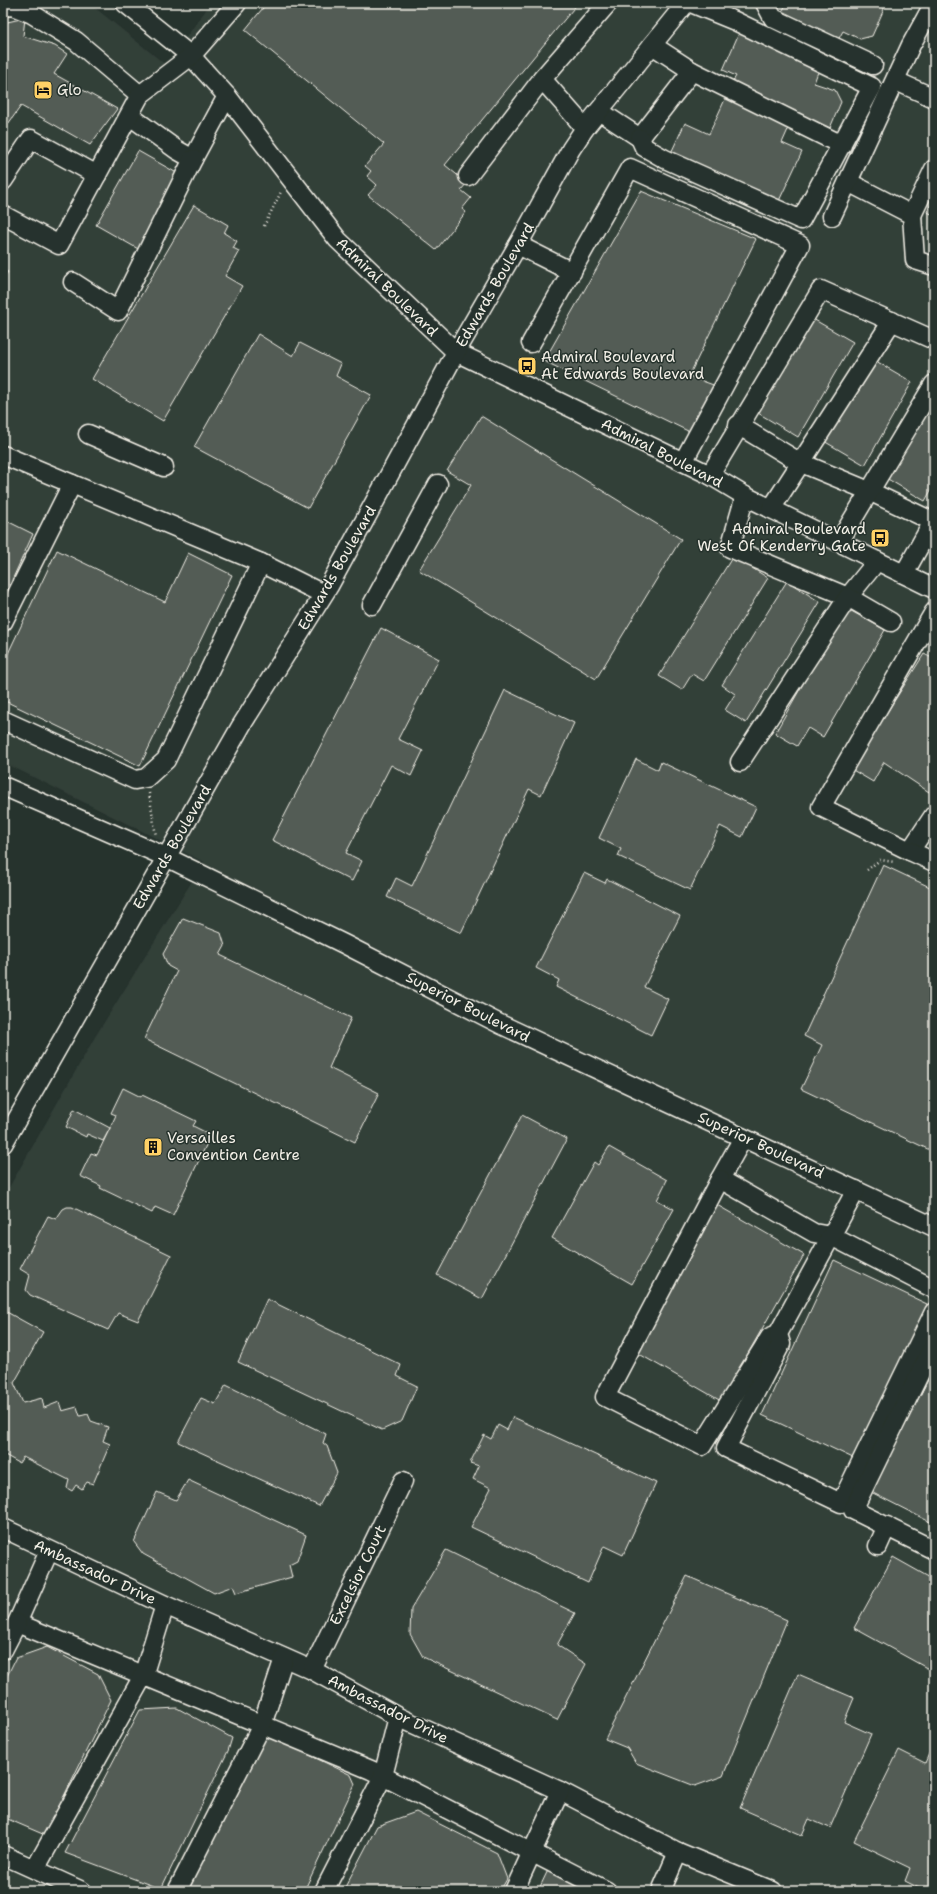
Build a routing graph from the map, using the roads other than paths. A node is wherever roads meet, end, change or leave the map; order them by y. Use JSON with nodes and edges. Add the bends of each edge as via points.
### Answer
{"nodes":[{"id":1,"x":125,"y":3,"type":"edge"},
{"id":2,"x":238,"y":3,"type":"edge"},
{"id":3,"x":608,"y":3,"type":"edge"},
{"id":4,"x":686,"y":3,"type":"edge"},
{"id":5,"x":691,"y":3,"type":"edge"},
{"id":6,"x":765,"y":3,"type":"edge"},
{"id":7,"x":934,"y":3,"type":"edge"},
{"id":8,"x":3,"y":7,"type":"edge"},
{"id":9,"x":652,"y":45,"type":"junction"},
{"id":10,"x":191,"y":56,"type":"junction"},
{"id":11,"x":874,"y":65,"type":"dead end"},
{"id":12,"x":692,"y":71,"type":"junction"},
{"id":13,"x":542,"y":79,"type":"junction"},
{"id":14,"x":896,"y":81,"type":"junction"},
{"id":15,"x":140,"y":95,"type":"junction"},
{"id":16,"x":227,"y":96,"type":"junction"},
{"id":17,"x":934,"y":98,"type":"edge"},
{"id":18,"x":599,"y":111,"type":"junction"},
{"id":19,"x":130,"y":116,"type":"junction"},
{"id":20,"x":585,"y":128,"type":"junction"},
{"id":21,"x":640,"y":138,"type":"junction"},
{"id":22,"x":842,"y":145,"type":"junction"},
{"id":23,"x":193,"y":159,"type":"junction"},
{"id":24,"x":934,"y":169,"type":"edge"},
{"id":25,"x":97,"y":175,"type":"junction"},
{"id":26,"x":468,"y":176,"type":"dead end"},
{"id":27,"x":3,"y":181,"type":"edge"},
{"id":28,"x":848,"y":182,"type":"junction"},
{"id":29,"x":912,"y":214,"type":"junction"},
{"id":30,"x":3,"y":215,"type":"edge"},
{"id":31,"x":832,"y":216,"type":"dead end"},
{"id":32,"x":518,"y":245,"type":"junction"},
{"id":33,"x":934,"y":266,"type":"edge"},
{"id":34,"x":572,"y":272,"type":"junction"},
{"id":35,"x":73,"y":282,"type":"dead end"},
{"id":36,"x":892,"y":321,"type":"junction"},
{"id":37,"x":934,"y":340,"type":"edge"},
{"id":38,"x":531,"y":343,"type":"dead end"},
{"id":39,"x":456,"y":352,"type":"junction"},
{"id":40,"x":934,"y":384,"type":"edge"},
{"id":41,"x":738,"y":425,"type":"junction"},
{"id":42,"x":88,"y":434,"type":"dead end"},
{"id":43,"x":3,"y":455,"type":"edge"},
{"id":44,"x":683,"y":462,"type":"junction"},
{"id":45,"x":799,"y":462,"type":"junction"},
{"id":46,"x":164,"y":467,"type":"dead end"},
{"id":47,"x":710,"y":475,"type":"junction"},
{"id":48,"x":72,"y":484,"type":"junction"},
{"id":49,"x":438,"y":484,"type":"dead end"},
{"id":50,"x":869,"y":491,"type":"junction"},
{"id":51,"x":745,"y":496,"type":"junction"},
{"id":52,"x":771,"y":509,"type":"junction"},
{"id":53,"x":934,"y":521,"type":"edge"},
{"id":54,"x":839,"y":542,"type":"junction"},
{"id":55,"x":877,"y":561,"type":"junction"},
{"id":56,"x":261,"y":563,"type":"junction"},
{"id":57,"x":904,"y":574,"type":"junction"},
{"id":58,"x":934,"y":589,"type":"edge"},
{"id":59,"x":324,"y":594,"type":"junction"},
{"id":60,"x":848,"y":597,"type":"junction"},
{"id":61,"x":372,"y":605,"type":"dead end"},
{"id":62,"x":934,"y":612,"type":"edge"},
{"id":63,"x":3,"y":622,"type":"edge"},
{"id":64,"x":891,"y":622,"type":"dead end"},
{"id":65,"x":928,"y":632,"type":"edge"},
{"id":66,"x":3,"y":720,"type":"edge"},
{"id":67,"x":740,"y":762,"type":"dead end"},
{"id":68,"x":3,"y":786,"type":"edge"},
{"id":69,"x":934,"y":815,"type":"edge"},
{"id":70,"x":910,"y":851,"type":"junction"},
{"id":71,"x":166,"y":857,"type":"junction"},
{"id":72,"x":934,"y":862,"type":"edge"},
{"id":73,"x":743,"y":1138,"type":"junction"},
{"id":74,"x":3,"y":1144,"type":"edge"},
{"id":75,"x":720,"y":1179,"type":"junction"},
{"id":76,"x":856,"y":1190,"type":"junction"},
{"id":77,"x":934,"y":1227,"type":"edge"},
{"id":78,"x":832,"y":1236,"type":"junction"},
{"id":79,"x":934,"y":1289,"type":"edge"},
{"id":80,"x":934,"y":1312,"type":"edge"},
{"id":81,"x":778,"y":1334,"type":"junction"},
{"id":82,"x":934,"y":1344,"type":"edge"},
{"id":83,"x":403,"y":1481,"type":"dead end"},
{"id":84,"x":887,"y":1526,"type":"junction"},
{"id":85,"x":3,"y":1528,"type":"edge"},
{"id":86,"x":878,"y":1546,"type":"dead end"},
{"id":87,"x":934,"y":1550,"type":"edge"},
{"id":88,"x":49,"y":1551,"type":"junction"},
{"id":89,"x":165,"y":1605,"type":"junction"},
{"id":90,"x":17,"y":1623,"type":"junction"},
{"id":91,"x":3,"y":1650,"type":"edge"},
{"id":92,"x":284,"y":1658,"type":"junction"},
{"id":93,"x":312,"y":1670,"type":"junction"},
{"id":94,"x":143,"y":1676,"type":"junction"},
{"id":95,"x":398,"y":1717,"type":"junction"},
{"id":96,"x":262,"y":1725,"type":"junction"},
{"id":97,"x":383,"y":1776,"type":"junction"},
{"id":98,"x":560,"y":1791,"type":"junction"},
{"id":99,"x":532,"y":1852,"type":"junction"},
{"id":100,"x":678,"y":1852,"type":"junction"},
{"id":101,"x":3,"y":1855,"type":"edge"},
{"id":102,"x":36,"y":1870,"type":"junction"},
{"id":103,"x":54,"y":1886,"type":"edge"},
{"id":104,"x":82,"y":1891,"type":"edge"},
{"id":105,"x":177,"y":1891,"type":"edge"},
{"id":106,"x":324,"y":1891,"type":"edge"},
{"id":107,"x":514,"y":1891,"type":"edge"},
{"id":108,"x":607,"y":1891,"type":"edge"},
{"id":109,"x":661,"y":1891,"type":"edge"},
{"id":110,"x":773,"y":1891,"type":"edge"}],
"edges":[{"from":1,"to":10,"type":"street","name":"Admiral Boulevard"},
{"from":2,"to":10,"type":"street"},
{"from":3,"to":13,"type":"street"},
{"from":4,"to":9,"type":"street","name":"Edwards Boulevard"},
{"from":5,"to":22,"type":"street","via":[[872,87]]},
{"from":6,"to":11,"type":"street","via":[[773,18]]},
{"from":7,"to":14,"type":"street","via":[[911,45]]},
{"from":8,"to":15,"type":"street","via":[[12,6],[32,14],[76,41]]},
{"from":9,"to":12,"type":"street"},
{"from":9,"to":18,"type":"street","name":"Edwards Boulevard"},
{"from":10,"to":15,"type":"street"},
{"from":10,"to":16,"type":"street","name":"Admiral Boulevard"},
{"from":12,"to":21,"type":"street"},
{"from":12,"to":22,"type":"street"},
{"from":13,"to":20,"type":"street"},
{"from":13,"to":26,"type":"street"},
{"from":14,"to":17,"type":"street"},
{"from":14,"to":28,"type":"street"},
{"from":15,"to":19,"type":"street"},
{"from":16,"to":23,"type":"street"},
{"from":16,"to":39,"type":"street","name":"Admiral Boulevard","via":[[338,240]]},
{"from":18,"to":20,"type":"street","name":"Edwards Boulevard"},
{"from":18,"to":21,"type":"street"},
{"from":19,"to":23,"type":"street"},
{"from":19,"to":25,"type":"street"},
{"from":20,"to":32,"type":"street","name":"Edwards Boulevard"},
{"from":21,"to":22,"type":"street","via":[[644,147],[665,159],[801,220]]},
{"from":23,"to":35,"type":"street","via":[[118,311]]},
{"from":24,"to":29,"type":"street"},
{"from":25,"to":27,"type":"street","via":[[31,138]]},
{"from":25,"to":30,"type":"street","via":[[59,245]]},
{"from":28,"to":29,"type":"street"},
{"from":28,"to":31,"type":"street"},
{"from":29,"to":33,"type":"street","via":[[915,260]]},
{"from":32,"to":34,"type":"street"},
{"from":32,"to":39,"type":"street","name":"Edwards Boulevard"},
{"from":34,"to":38,"type":"street"},
{"from":34,"to":44,"type":"street","via":[[630,168],[800,245]]},
{"from":36,"to":37,"type":"street"},
{"from":36,"to":41,"type":"street","via":[[821,290]]},
{"from":36,"to":45,"type":"street"},
{"from":39,"to":44,"type":"street","name":"Admiral Boulevard"},
{"from":39,"to":59,"type":"street","name":"Edwards Boulevard"},
{"from":40,"to":50,"type":"street"},
{"from":41,"to":45,"type":"street"},
{"from":41,"to":47,"type":"street"},
{"from":42,"to":46,"type":"street"},
{"from":43,"to":48,"type":"street"},
{"from":44,"to":47,"type":"street","name":"Admiral Boulevard"},
{"from":45,"to":50,"type":"street"},
{"from":45,"to":52,"type":"street"},
{"from":47,"to":51,"type":"street","name":"Admiral Boulevard"},
{"from":48,"to":56,"type":"street"},
{"from":48,"to":63,"type":"street"},
{"from":49,"to":61,"type":"street"},
{"from":50,"to":53,"type":"street"},
{"from":50,"to":54,"type":"street"},
{"from":51,"to":52,"type":"street","name":"Admiral Boulevard"},
{"from":51,"to":60,"type":"street","via":[[730,548]]},
{"from":52,"to":54,"type":"street","name":"Admiral Boulevard"},
{"from":53,"to":57,"type":"street"},
{"from":54,"to":55,"type":"street","name":"Admiral Boulevard"},
{"from":55,"to":57,"type":"street","name":"Admiral Boulevard"},
{"from":55,"to":60,"type":"street"},
{"from":56,"to":59,"type":"street"},
{"from":56,"to":66,"type":"street","via":[[166,760],[146,778],[135,780]]},
{"from":57,"to":58,"type":"street","name":"Admiral Boulevard"},
{"from":59,"to":71,"type":"street","name":"Edwards Boulevard","via":[[241,726]]},
{"from":60,"to":64,"type":"street"},
{"from":60,"to":67,"type":"street"},
{"from":62,"to":65,"type":"street"},
{"from":65,"to":70,"type":"street","via":[[821,807]]},
{"from":68,"to":71,"type":"street","name":"Superior Boulevard"},
{"from":69,"to":70,"type":"street"},
{"from":70,"to":72,"type":"street"},
{"from":71,"to":73,"type":"street","name":"Superior Boulevard","via":[[500,1024]]},
{"from":71,"to":74,"type":"street","name":"Edwards Boulevard"},
{"from":73,"to":75,"type":"street"},
{"from":73,"to":76,"type":"street","name":"Superior Boulevard"},
{"from":75,"to":78,"type":"street","via":[[814,1233]]},
{"from":75,"to":81,"type":"street","via":[[605,1397],[702,1446],[770,1337]]},
{"from":76,"to":77,"type":"street","name":"Superior Boulevard"},
{"from":76,"to":78,"type":"street"},
{"from":78,"to":79,"type":"street"},
{"from":78,"to":81,"type":"street"},
{"from":80,"to":81,"type":"street","via":[[841,1503],[726,1448],[781,1344]]},
{"from":82,"to":84,"type":"street","via":[[853,1510]]},
{"from":83,"to":93,"type":"street","name":"Excelsior Court"},
{"from":84,"to":86,"type":"street"},
{"from":84,"to":87,"type":"street"},
{"from":85,"to":88,"type":"street","name":"Ambassador Drive"},
{"from":88,"to":89,"type":"street","name":"Ambassador Drive"},
{"from":88,"to":90,"type":"street"},
{"from":89,"to":92,"type":"street","name":"Ambassador Drive"},
{"from":89,"to":94,"type":"street"},
{"from":90,"to":91,"type":"street"},
{"from":90,"to":94,"type":"street"},
{"from":92,"to":93,"type":"street","name":"Ambassador Drive"},
{"from":92,"to":96,"type":"street"},
{"from":93,"to":95,"type":"street","name":"Ambassador Drive"},
{"from":94,"to":96,"type":"street"},
{"from":94,"to":102,"type":"street"},
{"from":95,"to":97,"type":"street"},
{"from":95,"to":98,"type":"street","name":"Ambassador Drive"},
{"from":96,"to":97,"type":"street"},
{"from":96,"to":105,"type":"street"},
{"from":97,"to":99,"type":"street"},
{"from":97,"to":106,"type":"street"},
{"from":98,"to":99,"type":"street"},
{"from":98,"to":100,"type":"street","name":"Ambassador Drive"},
{"from":99,"to":107,"type":"street"},
{"from":99,"to":108,"type":"street"},
{"from":100,"to":109,"type":"street"},
{"from":100,"to":110,"type":"street","name":"Ambassador Drive"},
{"from":101,"to":102,"type":"street"},
{"from":102,"to":103,"type":"street"},
{"from":103,"to":104,"type":"street"}]}
